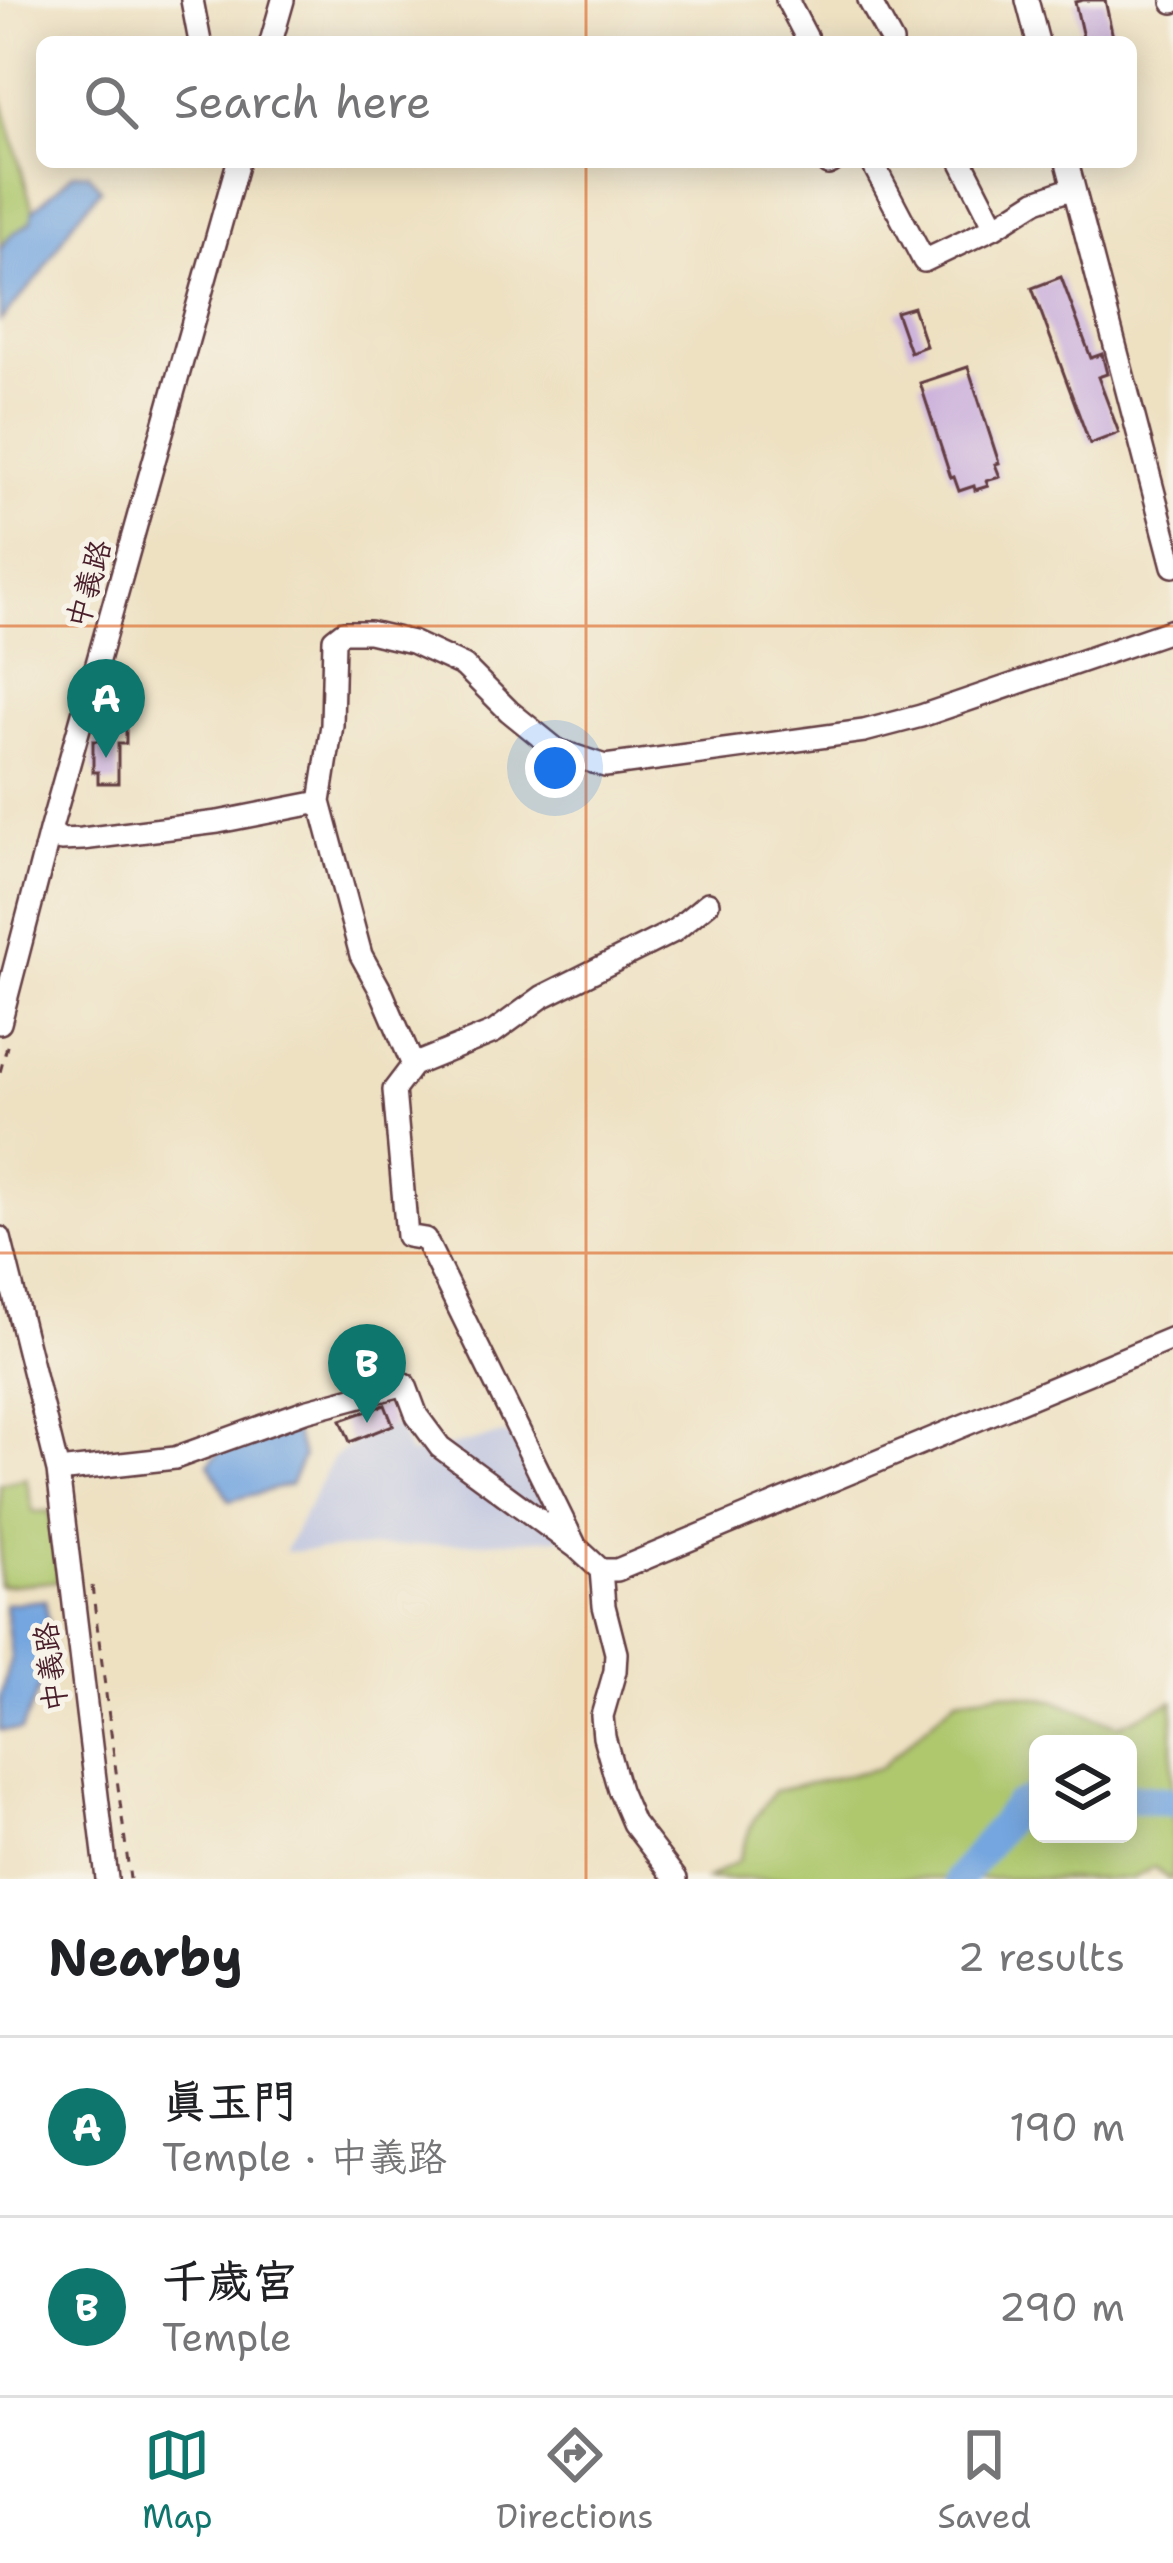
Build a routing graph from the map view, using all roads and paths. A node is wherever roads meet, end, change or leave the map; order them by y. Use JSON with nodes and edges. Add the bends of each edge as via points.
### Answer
{"nodes":[{"id":1,"x":192,"y":0,"type":"edge"},
{"id":2,"x":283,"y":0,"type":"edge"},
{"id":3,"x":787,"y":0,"type":"edge"},
{"id":4,"x":868,"y":0,"type":"edge"},
{"id":5,"x":1027,"y":0,"type":"edge"},
{"id":6,"x":199,"y":36,"type":"edge"},
{"id":7,"x":273,"y":36,"type":"edge"},
{"id":8,"x":806,"y":36,"type":"edge"},
{"id":9,"x":889,"y":36,"type":"edge"},
{"id":10,"x":1036,"y":36,"type":"edge"},
{"id":11,"x":236,"y":168,"type":"edge"},
{"id":12,"x":875,"y":168,"type":"edge"},
{"id":13,"x":965,"y":168,"type":"edge"},
{"id":14,"x":1068,"y":168,"type":"edge"},
{"id":15,"x":1073,"y":188,"type":"junction"},
{"id":16,"x":995,"y":227,"type":"junction"},
{"id":17,"x":1173,"y":566,"type":"edge"},
{"id":18,"x":1173,"y":630,"type":"edge"},
{"id":19,"x":320,"y":802,"type":"junction"},
{"id":20,"x":50,"y":831,"type":"junction"},
{"id":21,"x":708,"y":904,"type":"dead end"},
{"id":22,"x":0,"y":1023,"type":"edge"},
{"id":23,"x":413,"y":1065,"type":"junction"},
{"id":24,"x":0,"y":1238,"type":"edge"},
{"id":25,"x":1173,"y":1338,"type":"edge"},
{"id":26,"x":58,"y":1471,"type":"junction"},
{"id":27,"x":576,"y":1547,"type":"junction"},
{"id":28,"x":602,"y":1570,"type":"junction"},
{"id":29,"x":107,"y":1879,"type":"edge"},
{"id":30,"x":676,"y":1879,"type":"edge"}],
"edges":[{"from":1,"to":6,"type":"street"},
{"from":2,"to":7,"type":"street"},
{"from":3,"to":8,"type":"street"},
{"from":4,"to":9,"type":"street"},
{"from":5,"to":10,"type":"street"},
{"from":11,"to":20,"type":"street","name":"中義路"},
{"from":12,"to":16,"type":"street","via":[[924,261]]},
{"from":13,"to":16,"type":"street"},
{"from":14,"to":15,"type":"street"},
{"from":15,"to":16,"type":"street"},
{"from":15,"to":17,"type":"street"},
{"from":18,"to":19,"type":"street","via":[[864,731],[604,766],[557,750],[464,666],[412,642],[343,632],[334,638]]},
{"from":19,"to":20,"type":"street","via":[[82,839],[61,840]]},
{"from":19,"to":23,"type":"street","via":[[361,955]]},
{"from":20,"to":22,"type":"street","name":"中義路"},
{"from":21,"to":23,"type":"street","via":[[494,1032]]},
{"from":23,"to":27,"type":"street","via":[[394,1090],[407,1236],[425,1239]]},
{"from":24,"to":26,"type":"street","name":"中義路"},
{"from":25,"to":28,"type":"street"},
{"from":26,"to":27,"type":"street","via":[[175,1458],[405,1384],[440,1447]]},
{"from":26,"to":29,"type":"street","name":"中義路"},
{"from":27,"to":28,"type":"street"},
{"from":28,"to":30,"type":"street","via":[[616,1653],[604,1737],[633,1823]]}]}
